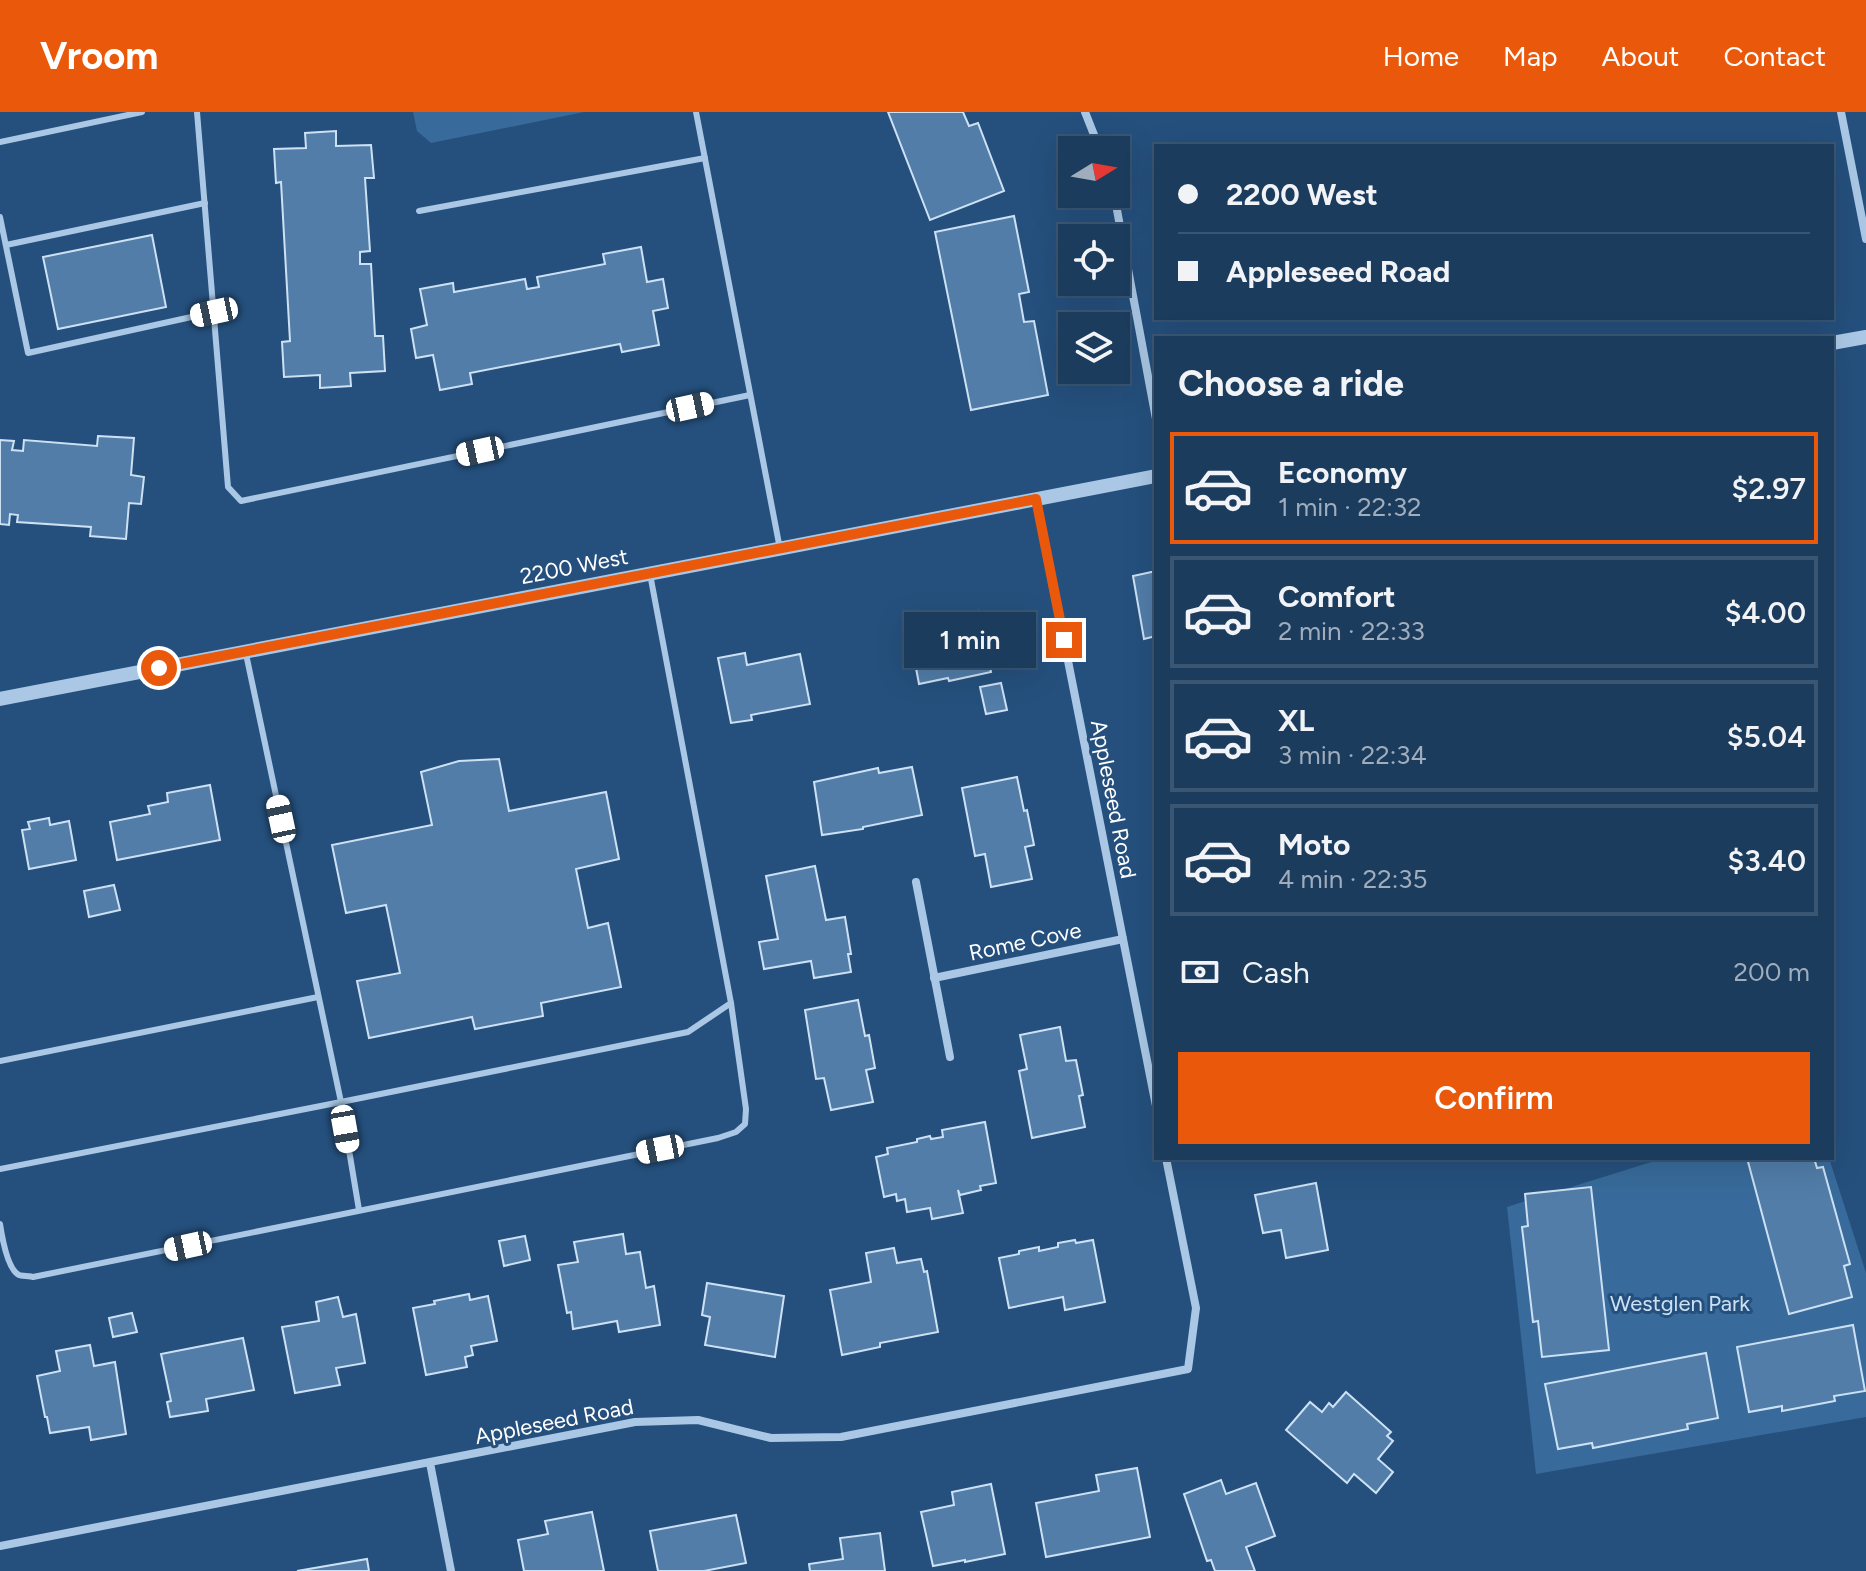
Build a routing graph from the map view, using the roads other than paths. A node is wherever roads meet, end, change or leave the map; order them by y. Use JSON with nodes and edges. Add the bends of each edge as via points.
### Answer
{"nodes":[{"id":1,"x":142,"y":112,"type":"edge"},
{"id":2,"x":197,"y":112,"type":"edge"},
{"id":3,"x":696,"y":112,"type":"edge"},
{"id":4,"x":1085,"y":112,"type":"edge"},
{"id":5,"x":1841,"y":112,"type":"edge"},
{"id":6,"x":1094,"y":136,"type":"edge"},
{"id":7,"x":0,"y":142,"type":"edge"},
{"id":8,"x":705,"y":158,"type":"junction"},
{"id":9,"x":205,"y":203,"type":"junction"},
{"id":10,"x":1117,"y":208,"type":"edge"},
{"id":11,"x":419,"y":211,"type":"dead end"},
{"id":12,"x":0,"y":217,"type":"edge"},
{"id":13,"x":1866,"y":239,"type":"edge"},
{"id":14,"x":6,"y":245,"type":"junction"},
{"id":15,"x":214,"y":312,"type":"junction"},
{"id":16,"x":1866,"y":337,"type":"edge"},
{"id":17,"x":1834,"y":343,"type":"edge"},
{"id":18,"x":750,"y":395,"type":"junction"},
{"id":19,"x":1154,"y":408,"type":"edge"},
{"id":20,"x":1154,"y":476,"type":"edge"},
{"id":21,"x":1036,"y":499,"type":"junction"},
{"id":22,"x":780,"y":549,"type":"junction"},
{"id":23,"x":650,"y":574,"type":"junction"},
{"id":24,"x":246,"y":652,"type":"junction"},
{"id":25,"x":0,"y":699,"type":"edge"},
{"id":26,"x":916,"y":882,"type":"dead end"},
{"id":27,"x":1123,"y":939,"type":"junction"},
{"id":28,"x":934,"y":978,"type":"junction"},
{"id":29,"x":318,"y":997,"type":"junction"},
{"id":30,"x":731,"y":1003,"type":"junction"},
{"id":31,"x":950,"y":1057,"type":"dead end"},
{"id":32,"x":0,"y":1061,"type":"edge"},
{"id":33,"x":1154,"y":1096,"type":"edge"},
{"id":34,"x":341,"y":1102,"type":"junction"},
{"id":35,"x":1166,"y":1160,"type":"edge"},
{"id":36,"x":0,"y":1169,"type":"edge"},
{"id":37,"x":359,"y":1210,"type":"junction"},
{"id":38,"x":0,"y":1224,"type":"edge"},
{"id":39,"x":430,"y":1463,"type":"junction"},
{"id":40,"x":0,"y":1546,"type":"edge"},
{"id":41,"x":451,"y":1571,"type":"edge"}],
"edges":[{"from":1,"to":7,"type":"lane"},
{"from":2,"to":9,"type":"lane"},
{"from":3,"to":8,"type":"lane"},
{"from":4,"to":6,"type":"street"},
{"from":5,"to":13,"type":"street"},
{"from":8,"to":11,"type":"lane"},
{"from":8,"to":18,"type":"lane"},
{"from":9,"to":14,"type":"lane"},
{"from":9,"to":15,"type":"lane"},
{"from":10,"to":19,"type":"street"},
{"from":12,"to":14,"type":"lane"},
{"from":14,"to":15,"type":"lane","via":[[28,353]]},
{"from":15,"to":18,"type":"lane","via":[[228,487],[241,501]]},
{"from":16,"to":17,"type":"street"},
{"from":18,"to":22,"type":"lane"},
{"from":20,"to":21,"type":"street","name":"2200 West"},
{"from":21,"to":22,"type":"street","name":"2200 West"},
{"from":21,"to":27,"type":"street","name":"Appleseed Road"},
{"from":22,"to":23,"type":"street","name":"2200 West"},
{"from":23,"to":24,"type":"street","name":"2200 West"},
{"from":23,"to":30,"type":"lane"},
{"from":24,"to":25,"type":"street","name":"2200 West"},
{"from":24,"to":29,"type":"lane"},
{"from":26,"to":28,"type":"street"},
{"from":27,"to":28,"type":"street","name":"Rome Cove"},
{"from":27,"to":33,"type":"street","name":"Appleseed Road"},
{"from":28,"to":31,"type":"street"},
{"from":29,"to":32,"type":"lane"},
{"from":29,"to":34,"type":"lane"},
{"from":30,"to":34,"type":"lane","via":[[688,1032]]},
{"from":30,"to":37,"type":"lane","via":[[746,1109],[745,1124],[736,1132]]},
{"from":34,"to":36,"type":"lane"},
{"from":34,"to":37,"type":"lane"},
{"from":35,"to":39,"type":"street","name":"Appleseed Road","via":[[1196,1308],[1188,1369],[841,1437],[771,1438],[698,1420],[635,1422]]},
{"from":37,"to":38,"type":"lane","via":[[33,1277],[15,1271]]},
{"from":39,"to":40,"type":"street","name":"Appleseed Road"},
{"from":39,"to":41,"type":"street"}]}
